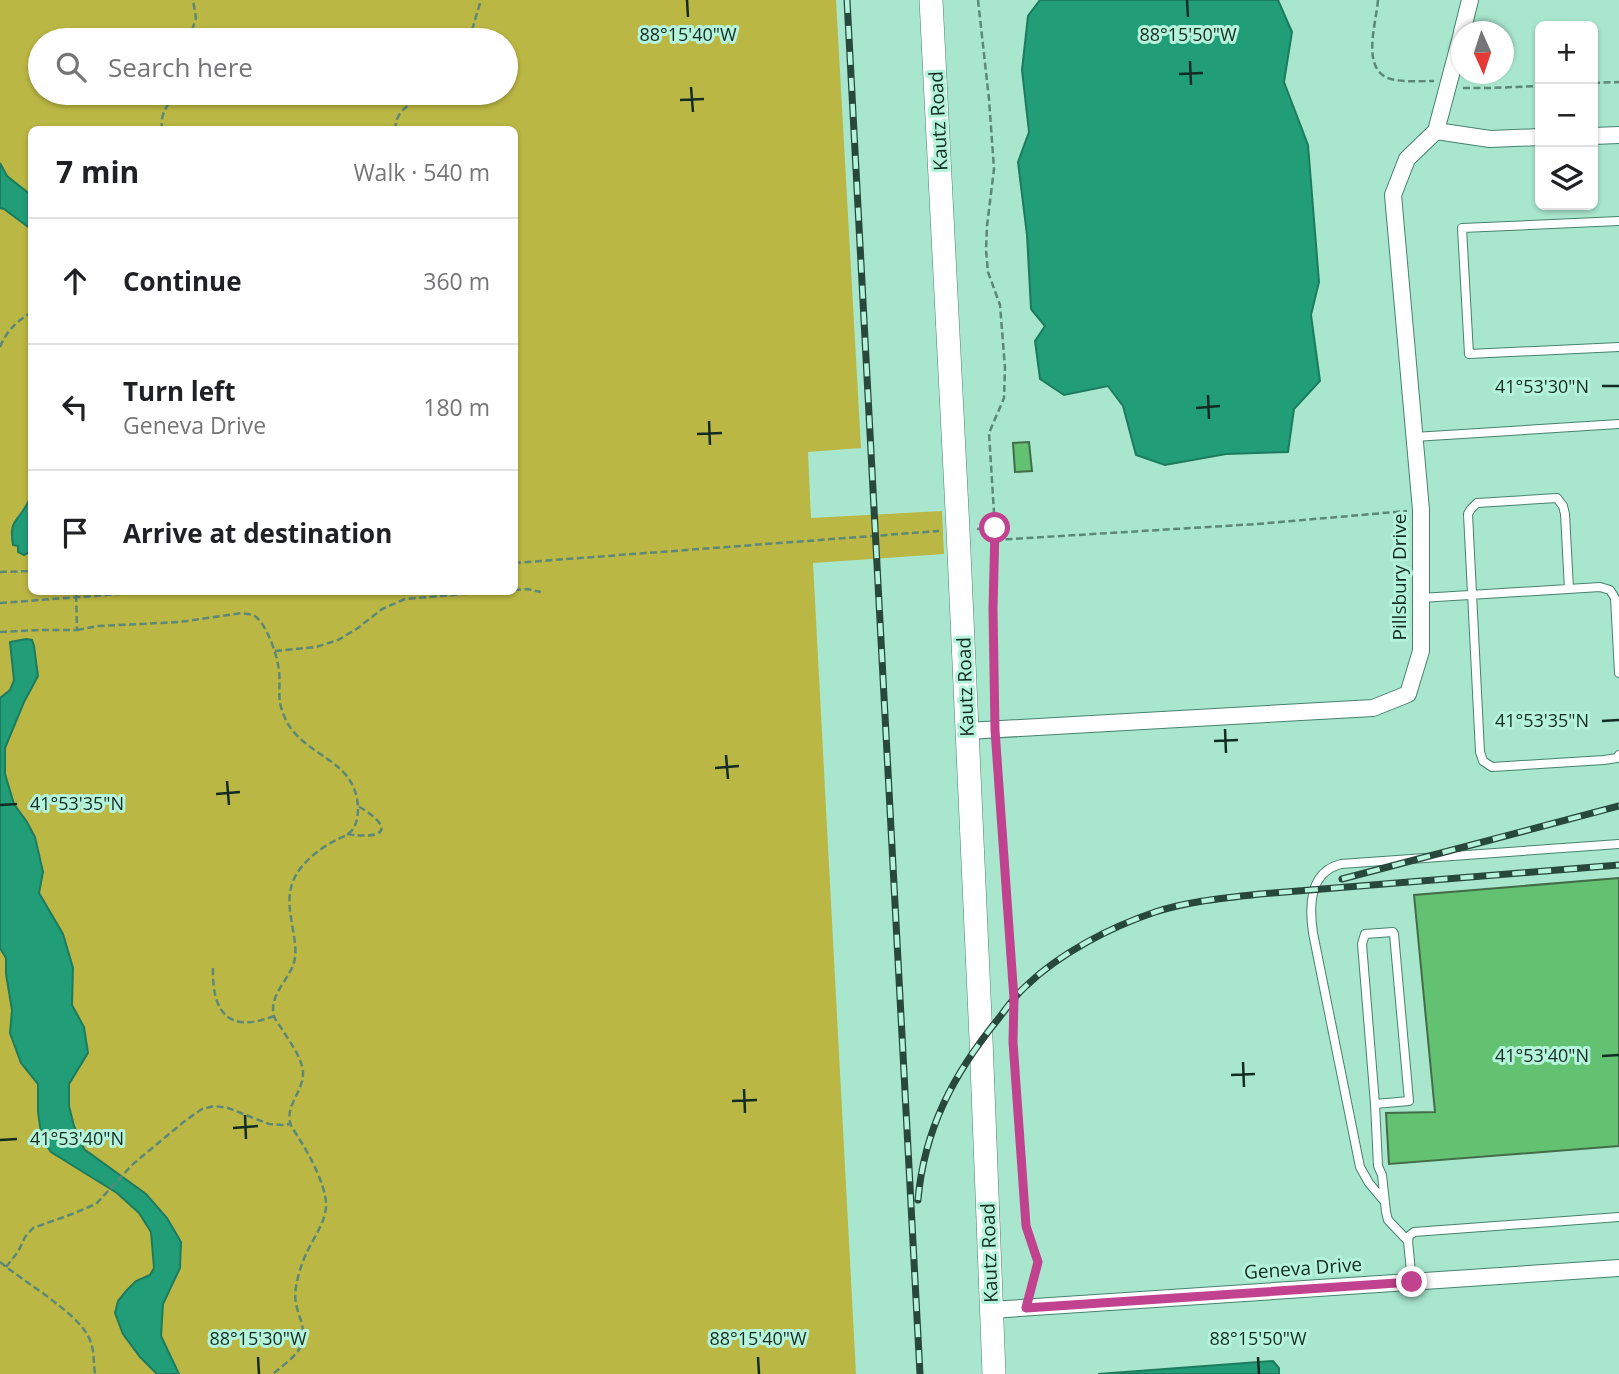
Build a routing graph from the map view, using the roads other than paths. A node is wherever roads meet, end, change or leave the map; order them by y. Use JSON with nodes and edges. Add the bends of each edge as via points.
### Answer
{"nodes":[{"id":1,"x":932,"y":0,"type":"edge"},
{"id":2,"x":1470,"y":0,"type":"edge"},
{"id":3,"x":1465,"y":21,"type":"edge"},
{"id":4,"x":1451,"y":73,"type":"edge"},
{"id":5,"x":1436,"y":131,"type":"junction"},
{"id":6,"x":1598,"y":135,"type":"edge"},
{"id":7,"x":1619,"y":135,"type":"edge"},
{"id":8,"x":1535,"y":137,"type":"edge"},
{"id":9,"x":1619,"y":221,"type":"edge"},
{"id":10,"x":1619,"y":347,"type":"edge"},
{"id":11,"x":1619,"y":424,"type":"edge"},
{"id":12,"x":1414,"y":437,"type":"junction"},
{"id":13,"x":1569,"y":589,"type":"junction"},
{"id":14,"x":1471,"y":595,"type":"junction"},
{"id":15,"x":1421,"y":598,"type":"junction"},
{"id":16,"x":1619,"y":673,"type":"edge"},
{"id":17,"x":967,"y":731,"type":"junction"},
{"id":18,"x":1619,"y":755,"type":"edge"},
{"id":19,"x":1619,"y":844,"type":"edge"},
{"id":20,"x":1375,"y":1104,"type":"junction"},
{"id":21,"x":1385,"y":1202,"type":"junction"},
{"id":22,"x":1619,"y":1217,"type":"edge"},
{"id":23,"x":1408,"y":1241,"type":"junction"},
{"id":24,"x":1619,"y":1268,"type":"edge"},
{"id":25,"x":1412,"y":1282,"type":"junction"},
{"id":26,"x":991,"y":1310,"type":"junction"},
{"id":27,"x":994,"y":1374,"type":"edge"}],
"edges":[{"from":1,"to":17,"type":"street","name":"Kautz Road"},
{"from":2,"to":3,"type":"street"},
{"from":4,"to":5,"type":"street"},
{"from":5,"to":8,"type":"street","via":[[1490,139]]},
{"from":5,"to":12,"type":"street","name":"Pillsbury Drive","via":[[1406,159],[1393,195]]},
{"from":6,"to":7,"type":"street"},
{"from":9,"to":10,"type":"lane","via":[[1462,228],[1469,354]]},
{"from":11,"to":12,"type":"lane"},
{"from":12,"to":15,"type":"street","name":"Pillsbury Drive"},
{"from":13,"to":14,"type":"lane"},
{"from":13,"to":14,"type":"lane","via":[[1565,514],[1557,498],[1477,503],[1471,509]]},
{"from":13,"to":16,"type":"lane","via":[[1600,587],[1615,598]]},
{"from":14,"to":15,"type":"lane"},
{"from":14,"to":18,"type":"lane","via":[[1483,761],[1492,766],[1528,765]]},
{"from":15,"to":17,"type":"street","name":"Pillsbury Drive","via":[[1421,652],[1408,694],[1373,708]]},
{"from":17,"to":26,"type":"street","name":"Kautz Road"},
{"from":19,"to":21,"type":"lane","via":[[1352,863],[1331,867],[1320,876],[1311,902],[1313,933],[1360,1167]]},
{"from":20,"to":20,"type":"lane","via":[[1409,1101],[1393,932],[1365,934],[1362,944]]},
{"from":20,"to":21,"type":"lane"},
{"from":21,"to":23,"type":"lane","via":[[1388,1220]]},
{"from":22,"to":23,"type":"lane","via":[[1415,1232]]},
{"from":23,"to":25,"type":"lane"},
{"from":24,"to":25,"type":"street","name":"Geneva Drive"},
{"from":25,"to":26,"type":"street","name":"Geneva Drive"},
{"from":26,"to":27,"type":"street","name":"Kautz Road"}]}
